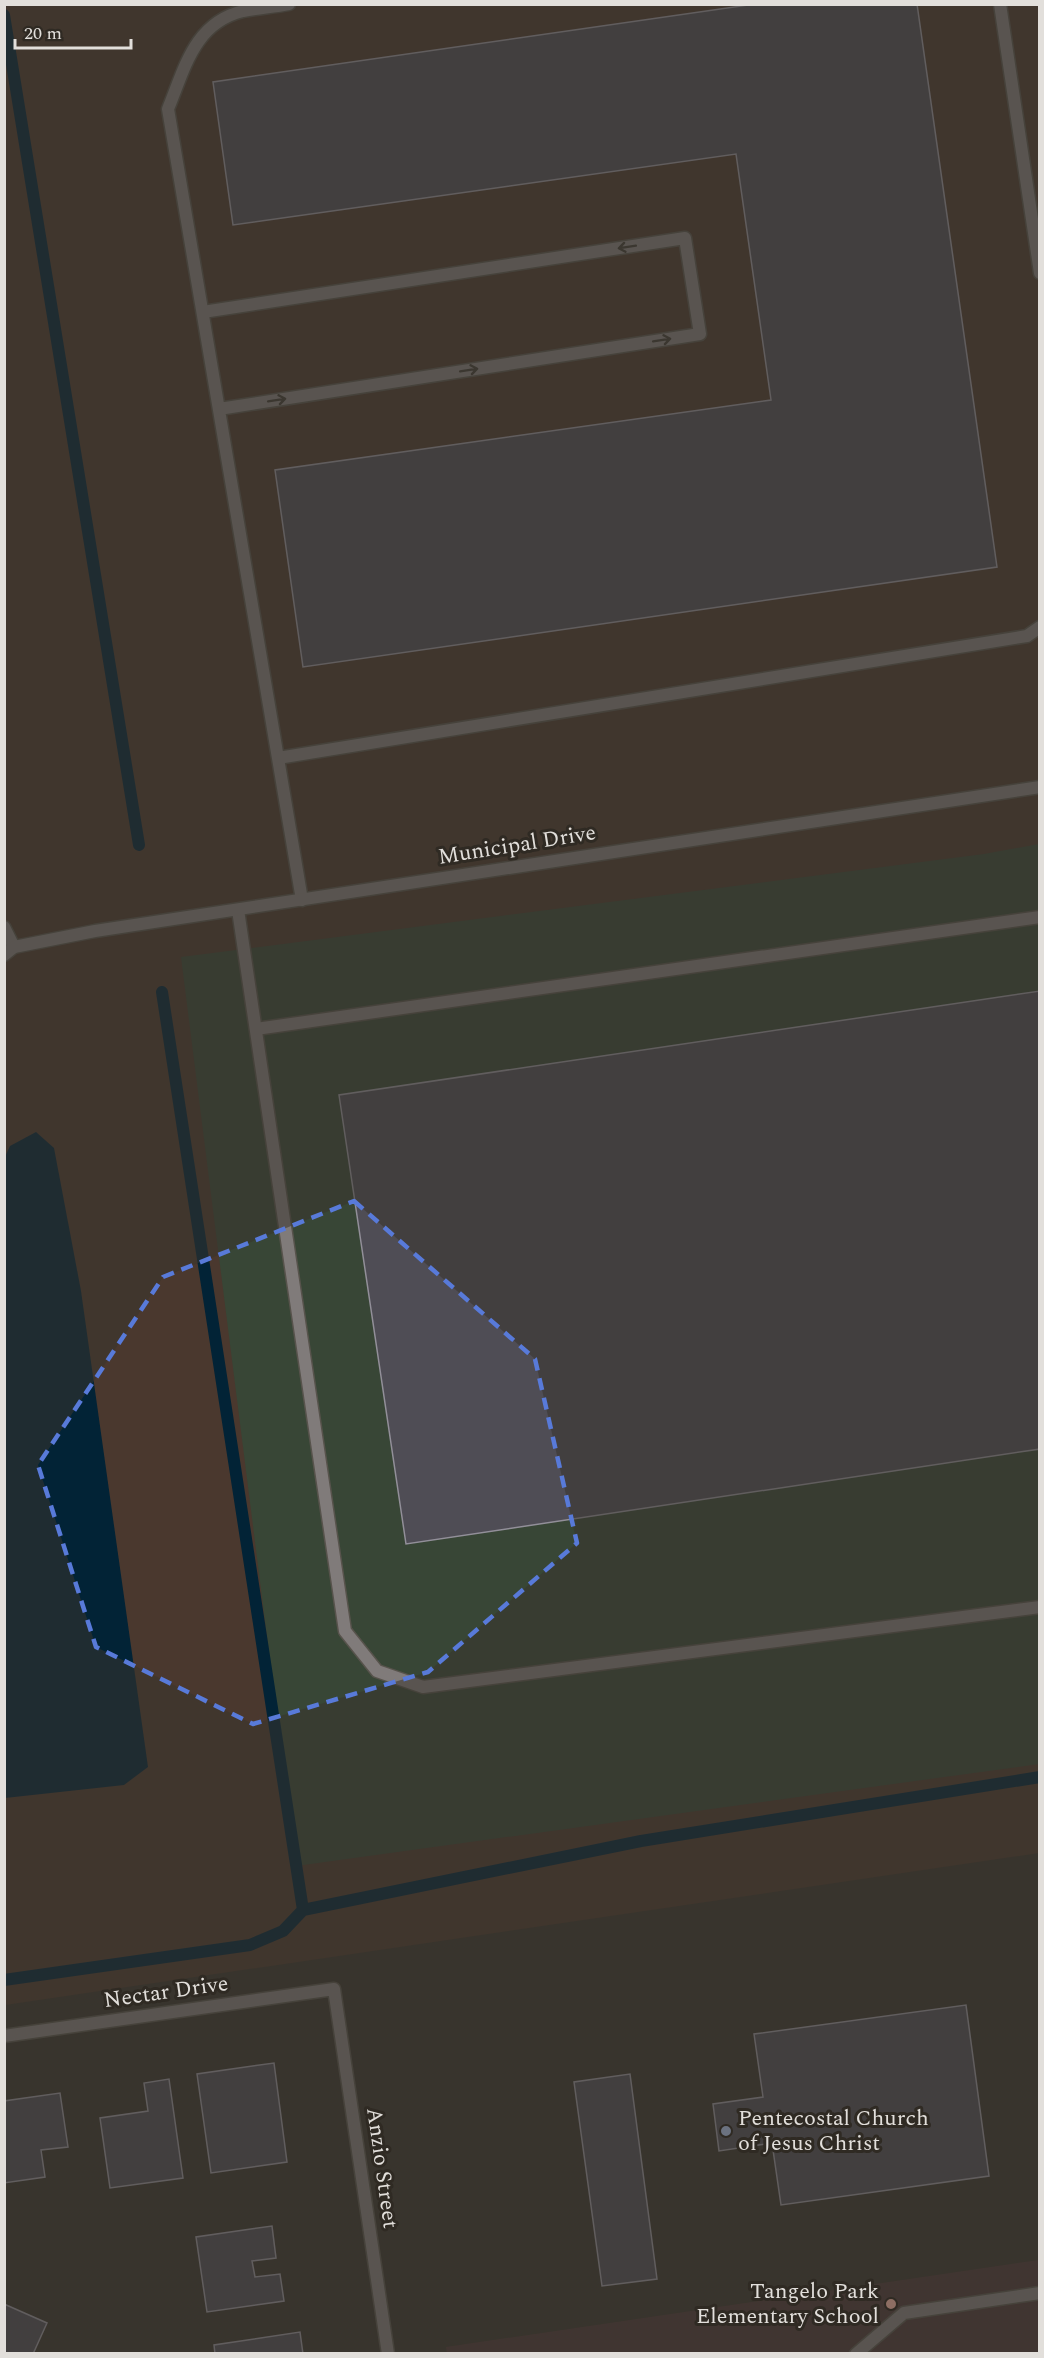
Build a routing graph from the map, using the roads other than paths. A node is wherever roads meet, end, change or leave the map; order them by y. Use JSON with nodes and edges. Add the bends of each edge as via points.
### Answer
{"nodes":[{"id":1,"x":290,"y":4,"type":"edge"},
{"id":2,"x":1000,"y":4,"type":"edge"},
{"id":3,"x":1040,"y":273,"type":"edge"},
{"id":4,"x":203,"y":312,"type":"junction"},
{"id":5,"x":219,"y":409,"type":"junction"},
{"id":6,"x":1040,"y":627,"type":"edge"},
{"id":7,"x":278,"y":758,"type":"junction"},
{"id":8,"x":1040,"y":787,"type":"edge"},
{"id":9,"x":302,"y":900,"type":"junction"},
{"id":10,"x":238,"y":910,"type":"junction"},
{"id":11,"x":1040,"y":917,"type":"edge"},
{"id":12,"x":4,"y":927,"type":"edge"},
{"id":13,"x":9,"y":951,"type":"edge"},
{"id":14,"x":256,"y":1029,"type":"junction"},
{"id":15,"x":1040,"y":1607,"type":"edge"},
{"id":16,"x":334,"y":1989,"type":"joint"},
{"id":17,"x":4,"y":2036,"type":"edge"},
{"id":18,"x":1040,"y":2293,"type":"edge"},
{"id":19,"x":388,"y":2354,"type":"edge"},
{"id":20,"x":856,"y":2354,"type":"edge"}],
"edges":[{"from":1,"to":4,"type":"street","via":[[243,11],[210,27],[194,45],[168,109]]},
{"from":2,"to":3,"type":"street"},
{"from":4,"to":5,"type":"street"},
{"from":5,"to":4,"type":"street","one_way":true,"via":[[700,334],[685,238]]},
{"from":5,"to":7,"type":"street"},
{"from":6,"to":7,"type":"street","via":[[1027,636]]},
{"from":7,"to":9,"type":"street"},
{"from":8,"to":9,"type":"street","name":"Municipal Drive"},
{"from":9,"to":10,"type":"street","name":"Municipal Drive"},
{"from":10,"to":13,"type":"street","name":"Municipal Drive","via":[[95,932]]},
{"from":10,"to":14,"type":"street"},
{"from":11,"to":14,"type":"street"},
{"from":12,"to":13,"type":"street"},
{"from":14,"to":15,"type":"street","via":[[345,1631],[377,1671],[423,1687]]},
{"from":16,"to":17,"type":"street","name":"Nectar Drive"},
{"from":16,"to":19,"type":"street","name":"Anzio Street"},
{"from":18,"to":20,"type":"street","via":[[904,2313]]}]}
